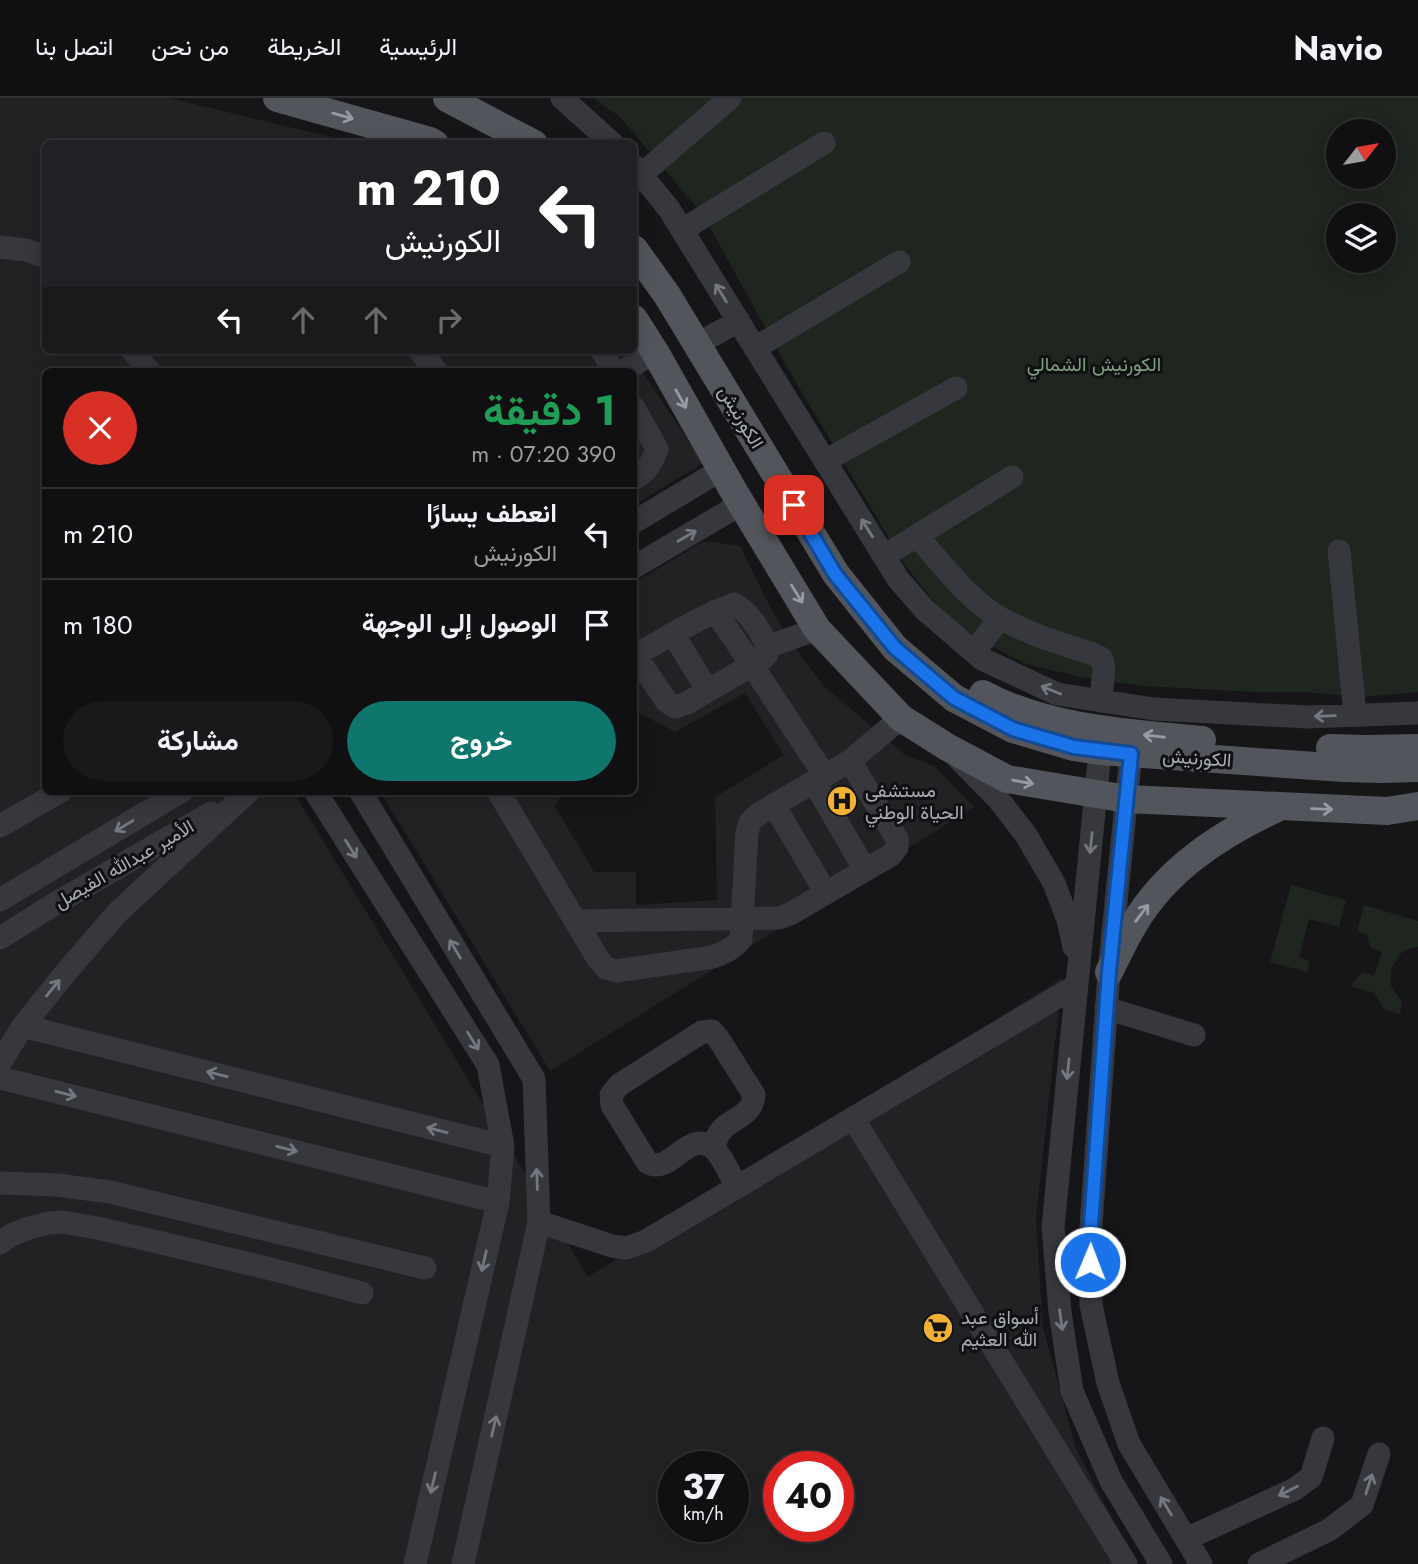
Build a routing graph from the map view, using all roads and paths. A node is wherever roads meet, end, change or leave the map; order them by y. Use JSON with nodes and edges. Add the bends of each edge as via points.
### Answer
{"nodes":[{"id":1,"x":277,"y":98,"type":"edge"},
{"id":2,"x":447,"y":98,"type":"edge"},
{"id":3,"x":562,"y":98,"type":"edge"},
{"id":4,"x":730,"y":98,"type":"edge"},
{"id":5,"x":426,"y":140,"type":"edge"},
{"id":6,"x":526,"y":140,"type":"edge"},
{"id":7,"x":609,"y":140,"type":"edge"},
{"id":8,"x":824,"y":143,"type":"dead end"},
{"id":9,"x":637,"y":170,"type":"edge"},
{"id":10,"x":682,"y":230,"type":"junction"},
{"id":11,"x":0,"y":247,"type":"edge"},
{"id":12,"x":637,"y":253,"type":"edge"},
{"id":13,"x":42,"y":256,"type":"edge"},
{"id":14,"x":900,"y":262,"type":"dead end"},
{"id":15,"x":739,"y":321,"type":"junction"},
{"id":16,"x":637,"y":324,"type":"edge"},
{"id":17,"x":697,"y":344,"type":"junction"},
{"id":18,"x":755,"y":348,"type":"junction"},
{"id":19,"x":655,"y":352,"type":"junction"},
{"id":20,"x":135,"y":354,"type":"edge"},
{"id":21,"x":422,"y":354,"type":"edge"},
{"id":22,"x":147,"y":368,"type":"edge"},
{"id":23,"x":434,"y":368,"type":"edge"},
{"id":24,"x":628,"y":368,"type":"edge"},
{"id":25,"x":956,"y":388,"type":"dead end"},
{"id":26,"x":637,"y":413,"type":"edge"},
{"id":27,"x":825,"y":461,"type":"junction"},
{"id":28,"x":721,"y":470,"type":"junction"},
{"id":29,"x":1012,"y":477,"type":"dead end"},
{"id":30,"x":637,"y":478,"type":"edge"},
{"id":31,"x":741,"y":504,"type":"junction"},
{"id":32,"x":637,"y":520,"type":"edge"},
{"id":33,"x":917,"y":536,"type":"junction"},
{"id":34,"x":1339,"y":551,"type":"dead end"},
{"id":35,"x":884,"y":556,"type":"junction"},
{"id":36,"x":637,"y":565,"type":"edge"},
{"id":37,"x":861,"y":604,"type":"junction"},
{"id":38,"x":1000,"y":618,"type":"junction"},
{"id":39,"x":817,"y":629,"type":"junction"},
{"id":40,"x":673,"y":634,"type":"junction"},
{"id":41,"x":975,"y":652,"type":"junction"},
{"id":42,"x":637,"y":653,"type":"edge"},
{"id":43,"x":760,"y":656,"type":"junction"},
{"id":44,"x":637,"y":659,"type":"edge"},
{"id":45,"x":708,"y":691,"type":"junction"},
{"id":46,"x":1101,"y":701,"type":"junction"},
{"id":47,"x":1418,"y":713,"type":"edge"},
{"id":48,"x":1354,"y":715,"type":"junction"},
{"id":49,"x":901,"y":718,"type":"junction"},
{"id":50,"x":947,"y":747,"type":"junction"},
{"id":51,"x":1418,"y":748,"type":"edge"},
{"id":52,"x":1100,"y":751,"type":"junction"},
{"id":53,"x":1131,"y":754,"type":"junction"},
{"id":54,"x":850,"y":761,"type":"junction"},
{"id":55,"x":1418,"y":768,"type":"edge"},
{"id":56,"x":819,"y":779,"type":"junction"},
{"id":57,"x":54,"y":795,"type":"edge"},
{"id":58,"x":175,"y":795,"type":"edge"},
{"id":59,"x":242,"y":795,"type":"edge"},
{"id":60,"x":245,"y":795,"type":"edge"},
{"id":61,"x":318,"y":795,"type":"edge"},
{"id":62,"x":362,"y":795,"type":"edge"},
{"id":63,"x":505,"y":795,"type":"edge"},
{"id":64,"x":1096,"y":795,"type":"junction"},
{"id":65,"x":1127,"y":799,"type":"junction"},
{"id":66,"x":774,"y":805,"type":"junction"},
{"id":67,"x":1418,"y":806,"type":"edge"},
{"id":68,"x":1279,"y":807,"type":"junction"},
{"id":69,"x":0,"y":826,"type":"edge"},
{"id":70,"x":865,"y":870,"type":"junction"},
{"id":71,"x":46,"y":872,"type":"junction"},
{"id":72,"x":0,"y":882,"type":"edge"},
{"id":73,"x":826,"y":893,"type":"junction"},
{"id":74,"x":0,"y":900,"type":"edge"},
{"id":75,"x":742,"y":918,"type":"junction"},
{"id":76,"x":575,"y":921,"type":"junction"},
{"id":77,"x":0,"y":938,"type":"edge"},
{"id":78,"x":1109,"y":972,"type":"junction"},
{"id":79,"x":1077,"y":976,"type":"junction"},
{"id":80,"x":1106,"y":1008,"type":"junction"},
{"id":81,"x":23,"y":1026,"type":"junction"},
{"id":82,"x":1194,"y":1035,"type":"dead end"},
{"id":83,"x":0,"y":1063,"type":"edge"},
{"id":84,"x":0,"y":1077,"type":"edge"},
{"id":85,"x":853,"y":1118,"type":"junction"},
{"id":86,"x":503,"y":1146,"type":"junction"},
{"id":87,"x":715,"y":1149,"type":"junction"},
{"id":88,"x":0,"y":1183,"type":"edge"},
{"id":89,"x":737,"y":1187,"type":"junction"},
{"id":90,"x":110,"y":1192,"type":"junction"},
{"id":91,"x":498,"y":1202,"type":"junction"},
{"id":92,"x":539,"y":1222,"type":"junction"},
{"id":93,"x":102,"y":1229,"type":"junction"},
{"id":94,"x":272,"y":1231,"type":"junction"},
{"id":95,"x":0,"y":1243,"type":"edge"},
{"id":96,"x":263,"y":1267,"type":"junction"},
{"id":97,"x":425,"y":1268,"type":"dead end"},
{"id":98,"x":362,"y":1293,"type":"dead end"},
{"id":99,"x":1323,"y":1438,"type":"dead end"},
{"id":100,"x":1379,"y":1454,"type":"dead end"},
{"id":101,"x":1146,"y":1539,"type":"junction"},
{"id":102,"x":1186,"y":1539,"type":"junction"},
{"id":103,"x":415,"y":1564,"type":"edge"},
{"id":104,"x":463,"y":1564,"type":"edge"},
{"id":105,"x":1126,"y":1564,"type":"edge"},
{"id":106,"x":1149,"y":1564,"type":"edge"},
{"id":107,"x":1161,"y":1564,"type":"edge"},
{"id":108,"x":1201,"y":1564,"type":"edge"},
{"id":109,"x":1259,"y":1564,"type":"edge"}],
"edges":[{"from":1,"to":5,"type":"main road","one_way":true},
{"from":2,"to":6,"type":"main road"},
{"from":3,"to":7,"type":"street"},
{"from":4,"to":9,"type":"street"},
{"from":8,"to":10,"type":"street"},
{"from":9,"to":10,"type":"street"},
{"from":15,"to":10,"type":"street","one_way":true},
{"from":11,"to":13,"type":"street"},
{"from":12,"to":17,"type":"main road","name":"الكورنيش"},
{"from":14,"to":18,"type":"street"},
{"from":15,"to":17,"type":"street"},
{"from":15,"to":18,"type":"street"},
{"from":16,"to":19,"type":"main road"},
{"from":17,"to":37,"type":"main road","name":"الكورنيش","via":[[835,574]]},
{"from":18,"to":27,"type":"street"},
{"from":19,"to":24,"type":"street"},
{"from":19,"to":28,"type":"main road","one_way":true},
{"from":20,"to":22,"type":"street"},
{"from":21,"to":23,"type":"street"},
{"from":25,"to":27,"type":"street"},
{"from":26,"to":30,"type":"street","via":[[657,449],[653,462]]},
{"from":35,"to":27,"type":"street","one_way":true},
{"from":28,"to":31,"type":"main road"},
{"from":28,"to":32,"type":"street"},
{"from":29,"to":33,"type":"street"},
{"from":36,"to":31,"type":"street","one_way":true},
{"from":31,"to":39,"type":"main road","one_way":true},
{"from":33,"to":35,"type":"street"},
{"from":33,"to":38,"type":"street","via":[[964,589]]},
{"from":34,"to":48,"type":"street"},
{"from":35,"to":41,"type":"street","via":[[925,610]]},
{"from":51,"to":37,"type":"main road","one_way":true,"via":[[1234,743],[1102,730],[1040,717],[995,701],[957,680]]},
{"from":37,"to":52,"type":"main road","name":"الكورنيش","via":[[895,648],[954,698],[1013,729]]},
{"from":38,"to":41,"type":"street"},
{"from":38,"to":46,"type":"street","via":[[1101,658]]},
{"from":39,"to":43,"type":"street"},
{"from":39,"to":49,"type":"main road"},
{"from":40,"to":42,"type":"street"},
{"from":40,"to":43,"type":"street","via":[[734,604],[749,615]]},
{"from":40,"to":45,"type":"street"},
{"from":46,"to":41,"type":"street","one_way":true,"via":[[1057,694]]},
{"from":43,"to":45,"type":"street"},
{"from":43,"to":56,"type":"street"},
{"from":44,"to":45,"type":"street","via":[[667,702],[676,707]]},
{"from":48,"to":46,"type":"street","one_way":true,"via":[[1154,709]]},
{"from":47,"to":48,"type":"street"},
{"from":49,"to":50,"type":"main road"},
{"from":49,"to":54,"type":"street"},
{"from":50,"to":64,"type":"main road","one_way":true,"via":[[1007,779]]},
{"from":50,"to":79,"type":"street","via":[[999,800],[1054,883],[1068,920]]},
{"from":52,"to":53,"type":"main road","name":"الكورنيش"},
{"from":52,"to":64,"type":"street"},
{"from":53,"to":55,"type":"main road","name":"الكورنيش","via":[[1344,768]]},
{"from":53,"to":65,"type":"street"},
{"from":54,"to":56,"type":"street"},
{"from":54,"to":70,"type":"street","via":[[897,839],[891,855]]},
{"from":56,"to":66,"type":"street"},
{"from":56,"to":70,"type":"street"},
{"from":57,"to":69,"type":"street"},
{"from":58,"to":71,"type":"street","name":"الأمير عبدالله الفيصل","one_way":true},
{"from":59,"to":77,"type":"street","name":"الأمير عبدالله الفيصل"},
{"from":81,"to":60,"type":"street","one_way":true,"via":[[118,912]]},
{"from":61,"to":86,"type":"street","one_way":true,"via":[[488,1065]]},
{"from":92,"to":62,"type":"street","one_way":true,"via":[[534,1079]]},
{"from":63,"to":76,"type":"street"},
{"from":64,"to":65,"type":"main road"},
{"from":64,"to":79,"type":"street","one_way":true},
{"from":65,"to":68,"type":"main road"},
{"from":65,"to":78,"type":"street"},
{"from":66,"to":73,"type":"street"},
{"from":66,"to":75,"type":"street","via":[[750,821]]},
{"from":68,"to":67,"type":"main road","one_way":true,"via":[[1387,811]]},
{"from":78,"to":68,"type":"main road","one_way":true,"via":[[1134,923],[1163,885],[1219,838]]},
{"from":70,"to":73,"type":"street"},
{"from":71,"to":72,"type":"street"},
{"from":71,"to":74,"type":"street","name":"الأمير عبدالله الفيصل"},
{"from":73,"to":75,"type":"street","via":[[779,918]]},
{"from":75,"to":76,"type":"street"},
{"from":75,"to":76,"type":"street","via":[[741,939],[726,952],[616,971],[598,959]]},
{"from":78,"to":80,"type":"street"},
{"from":79,"to":85,"type":"street"},
{"from":79,"to":101,"type":"street","one_way":true,"via":[[1053,1227],[1060,1312],[1072,1391],[1111,1481]]},
{"from":80,"to":82,"type":"street"},
{"from":102,"to":80,"type":"street","one_way":true,"via":[[1129,1444],[1108,1383],[1091,1305],[1090,1240]]},
{"from":81,"to":83,"type":"street"},
{"from":86,"to":81,"type":"street","one_way":true},
{"from":84,"to":91,"type":"street","one_way":true},
{"from":85,"to":89,"type":"street"},
{"from":85,"to":105,"type":"street"},
{"from":86,"to":91,"type":"street"},
{"from":87,"to":87,"type":"street","via":[[697,1143],[653,1166],[612,1105],[611,1095],[619,1085],[702,1032],[712,1031],[754,1095],[750,1110],[717,1136]]},
{"from":87,"to":89,"type":"street"},
{"from":88,"to":90,"type":"street"},
{"from":89,"to":92,"type":"street","via":[[626,1248]]},
{"from":90,"to":93,"type":"street"},
{"from":90,"to":94,"type":"street"},
{"from":91,"to":103,"type":"street","one_way":true},
{"from":104,"to":92,"type":"street","one_way":true},
{"from":93,"to":95,"type":"street","via":[[48,1223]]},
{"from":93,"to":96,"type":"street"},
{"from":94,"to":96,"type":"street"},
{"from":94,"to":97,"type":"street"},
{"from":96,"to":98,"type":"street"},
{"from":99,"to":102,"type":"street","one_way":true,"via":[[1311,1477],[1295,1489]]},
{"from":109,"to":100,"type":"street","one_way":true,"via":[[1329,1530],[1362,1506]]},
{"from":101,"to":106,"type":"street"},
{"from":101,"to":107,"type":"street"},
{"from":102,"to":108,"type":"street"}]}
